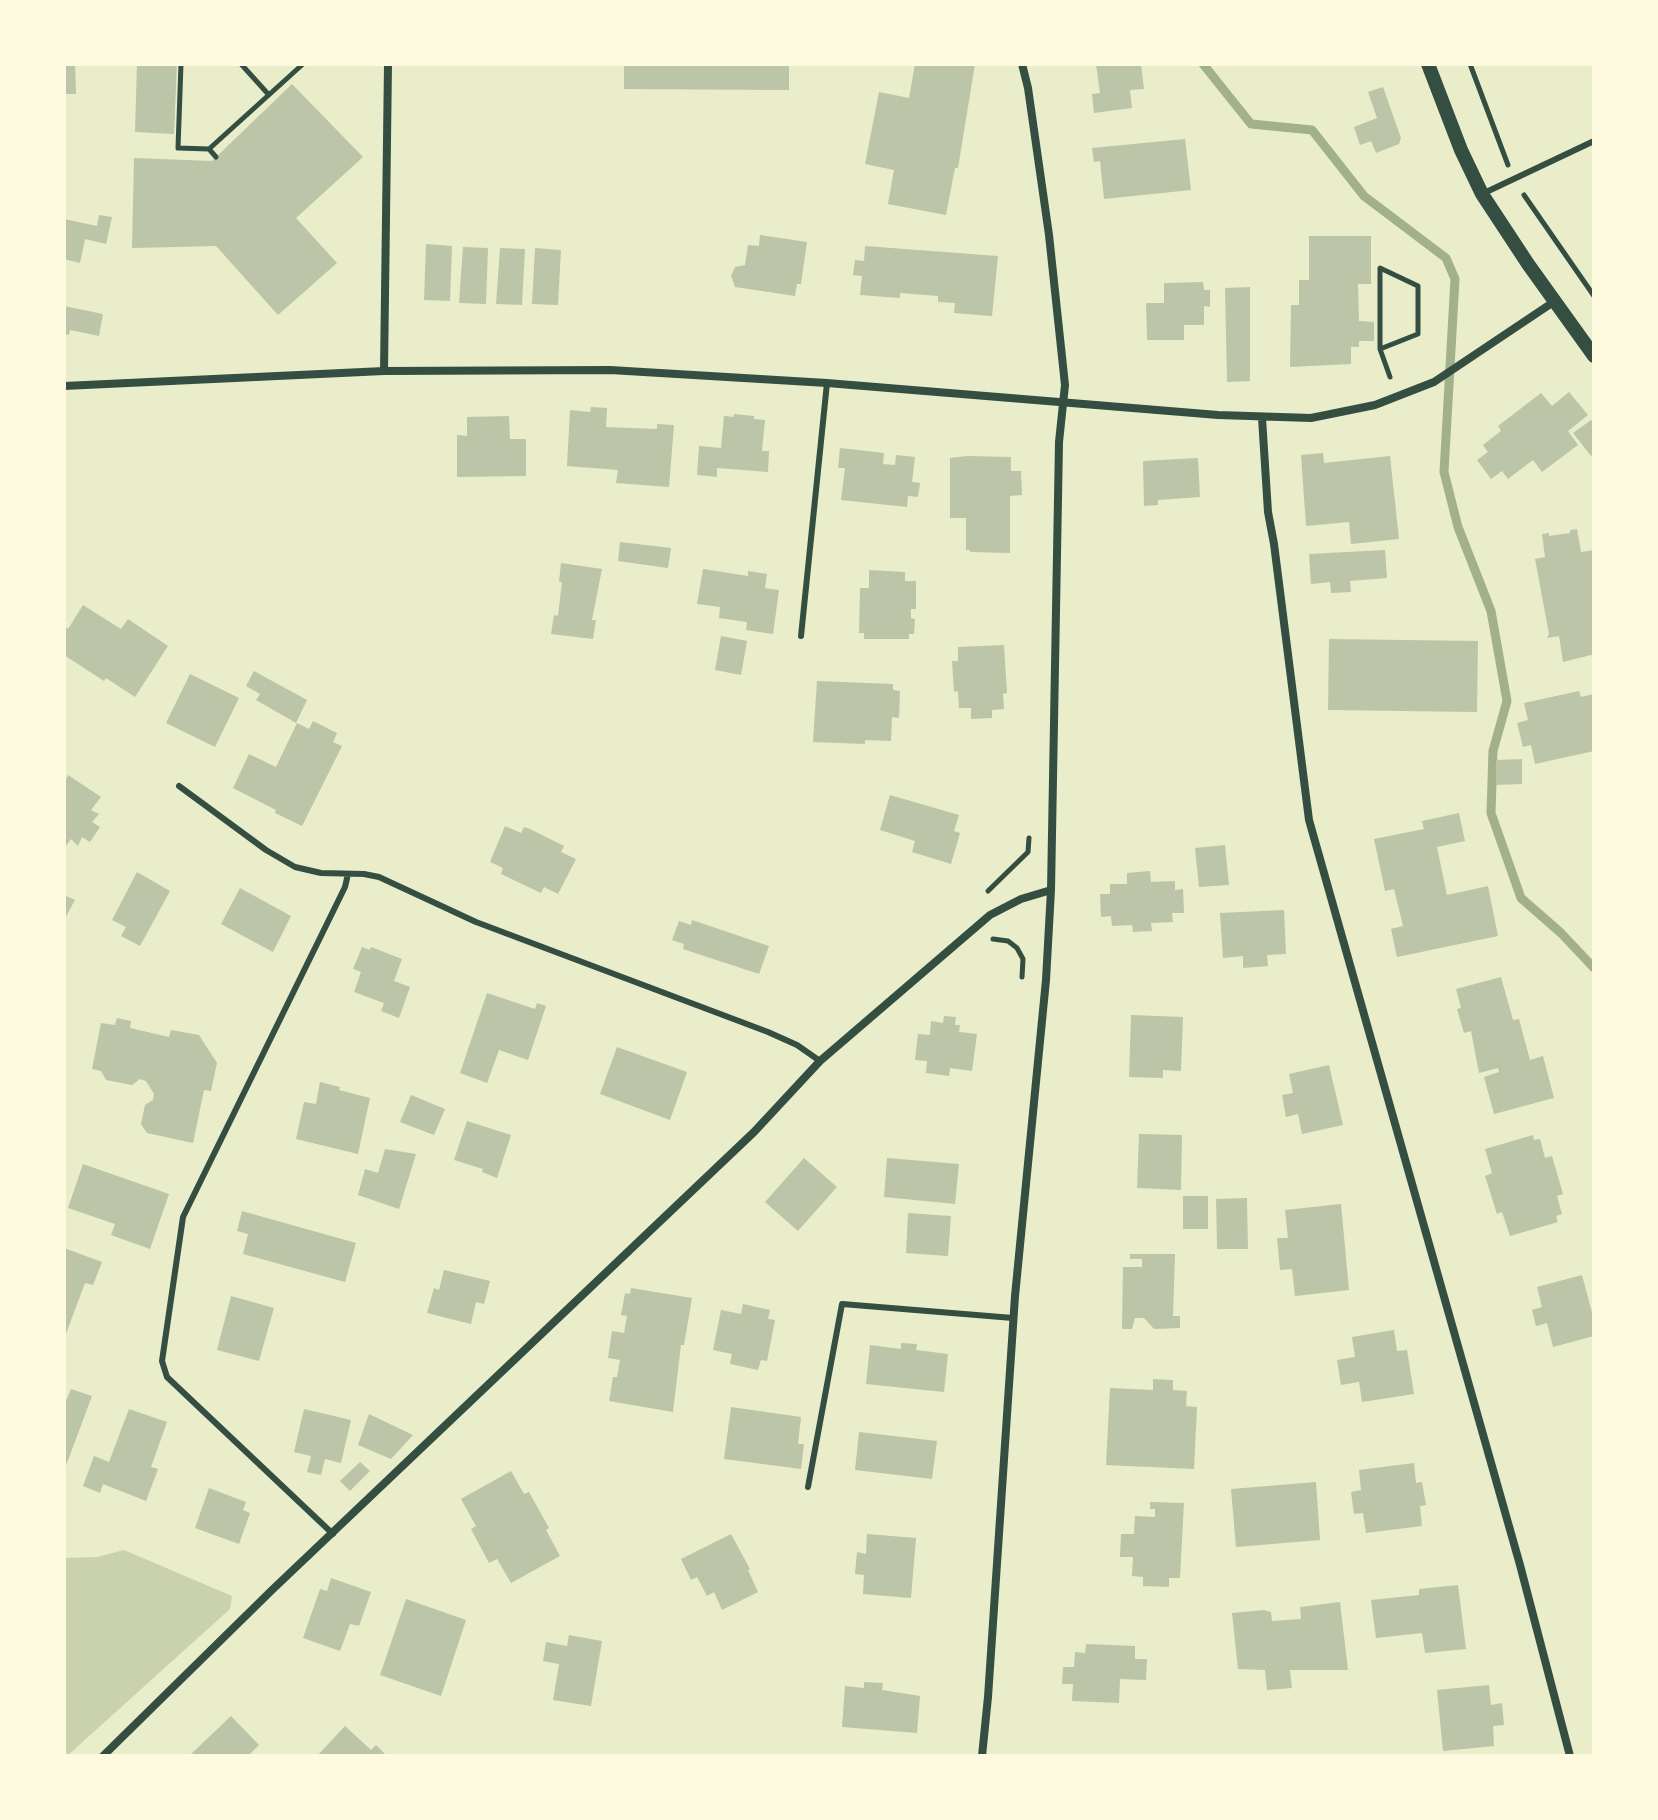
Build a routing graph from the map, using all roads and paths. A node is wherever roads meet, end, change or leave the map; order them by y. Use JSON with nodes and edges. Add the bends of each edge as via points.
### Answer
{"nodes":[{"id":1,"x":181,"y":64,"type":"edge"},
{"id":2,"x":241,"y":64,"type":"edge"},
{"id":3,"x":303,"y":64,"type":"edge"},
{"id":4,"x":388,"y":64,"type":"edge"},
{"id":5,"x":1022,"y":64,"type":"edge"},
{"id":6,"x":1428,"y":64,"type":"edge"},
{"id":7,"x":1470,"y":64,"type":"edge"},
{"id":8,"x":269,"y":95,"type":"junction"},
{"id":9,"x":1594,"y":141,"type":"edge"},
{"id":10,"x":209,"y":149,"type":"junction"},
{"id":11,"x":216,"y":157,"type":"dead end"},
{"id":12,"x":1506,"y":158,"type":"dead end"},
{"id":13,"x":1523,"y":192,"type":"dead end"},
{"id":14,"x":1482,"y":194,"type":"junction"},
{"id":15,"x":1594,"y":296,"type":"edge"},
{"id":16,"x":1555,"y":301,"type":"junction"},
{"id":17,"x":1380,"y":349,"type":"junction"},
{"id":18,"x":1594,"y":356,"type":"edge"},
{"id":19,"x":384,"y":371,"type":"junction"},
{"id":20,"x":1390,"y":377,"type":"dead end"},
{"id":21,"x":827,"y":383,"type":"junction"},
{"id":22,"x":64,"y":386,"type":"edge"},
{"id":23,"x":1063,"y":401,"type":"junction"},
{"id":24,"x":1262,"y":418,"type":"junction"},
{"id":25,"x":801,"y":636,"type":"dead end"},
{"id":26,"x":179,"y":786,"type":"dead end"},
{"id":27,"x":1030,"y":825,"type":"dead end"},
{"id":28,"x":348,"y":874,"type":"junction"},
{"id":29,"x":1051,"y":890,"type":"junction"},
{"id":30,"x":988,"y":892,"type":"dead end"},
{"id":31,"x":993,"y":939,"type":"dead end"},
{"id":32,"x":1022,"y":977,"type":"dead end"},
{"id":33,"x":820,"y":1061,"type":"junction"},
{"id":34,"x":1013,"y":1318,"type":"junction"},
{"id":35,"x":808,"y":1487,"type":"dead end"},
{"id":36,"x":333,"y":1534,"type":"junction"},
{"id":37,"x":103,"y":1756,"type":"edge"},
{"id":38,"x":982,"y":1756,"type":"edge"},
{"id":39,"x":1570,"y":1756,"type":"edge"}],
"edges":[{"from":1,"to":10,"type":"path","via":[[178,148]]},
{"from":2,"to":8,"type":"path"},
{"from":3,"to":8,"type":"path"},
{"from":4,"to":19,"type":"street"},
{"from":5,"to":23,"type":"street","via":[[1064,361]]},
{"from":6,"to":14,"type":"street"},
{"from":7,"to":12,"type":"path"},
{"from":8,"to":10,"type":"path"},
{"from":9,"to":14,"type":"lane"},
{"from":10,"to":11,"type":"path"},
{"from":13,"to":15,"type":"path"},
{"from":14,"to":16,"type":"street"},
{"from":16,"to":18,"type":"street"},
{"from":16,"to":24,"type":"street","via":[[1444,377],[1411,392],[1337,414]]},
{"from":17,"to":17,"type":"path","via":[[1380,335],[1380,268],[1418,286],[1418,334]]},
{"from":17,"to":20,"type":"path"},
{"from":19,"to":21,"type":"street","via":[[610,370]]},
{"from":19,"to":22,"type":"street"},
{"from":21,"to":23,"type":"street"},
{"from":21,"to":25,"type":"lane"},
{"from":23,"to":24,"type":"street"},
{"from":23,"to":29,"type":"street"},
{"from":24,"to":39,"type":"street","via":[[1268,512],[1309,820]]},
{"from":26,"to":28,"type":"lane","via":[[295,867]]},
{"from":27,"to":30,"type":"path","via":[[1028,852]]},
{"from":28,"to":33,"type":"lane","via":[[379,877],[476,922],[768,1032]]},
{"from":28,"to":36,"type":"lane","via":[[183,1217],[162,1361],[167,1377]]},
{"from":29,"to":33,"type":"street","via":[[990,915]]},
{"from":29,"to":34,"type":"street"},
{"from":31,"to":32,"type":"path","via":[[1017,948],[1023,959]]},
{"from":33,"to":36,"type":"street","via":[[754,1132]]},
{"from":34,"to":35,"type":"lane","via":[[842,1304]]},
{"from":34,"to":38,"type":"street"},
{"from":36,"to":37,"type":"street"}]}
